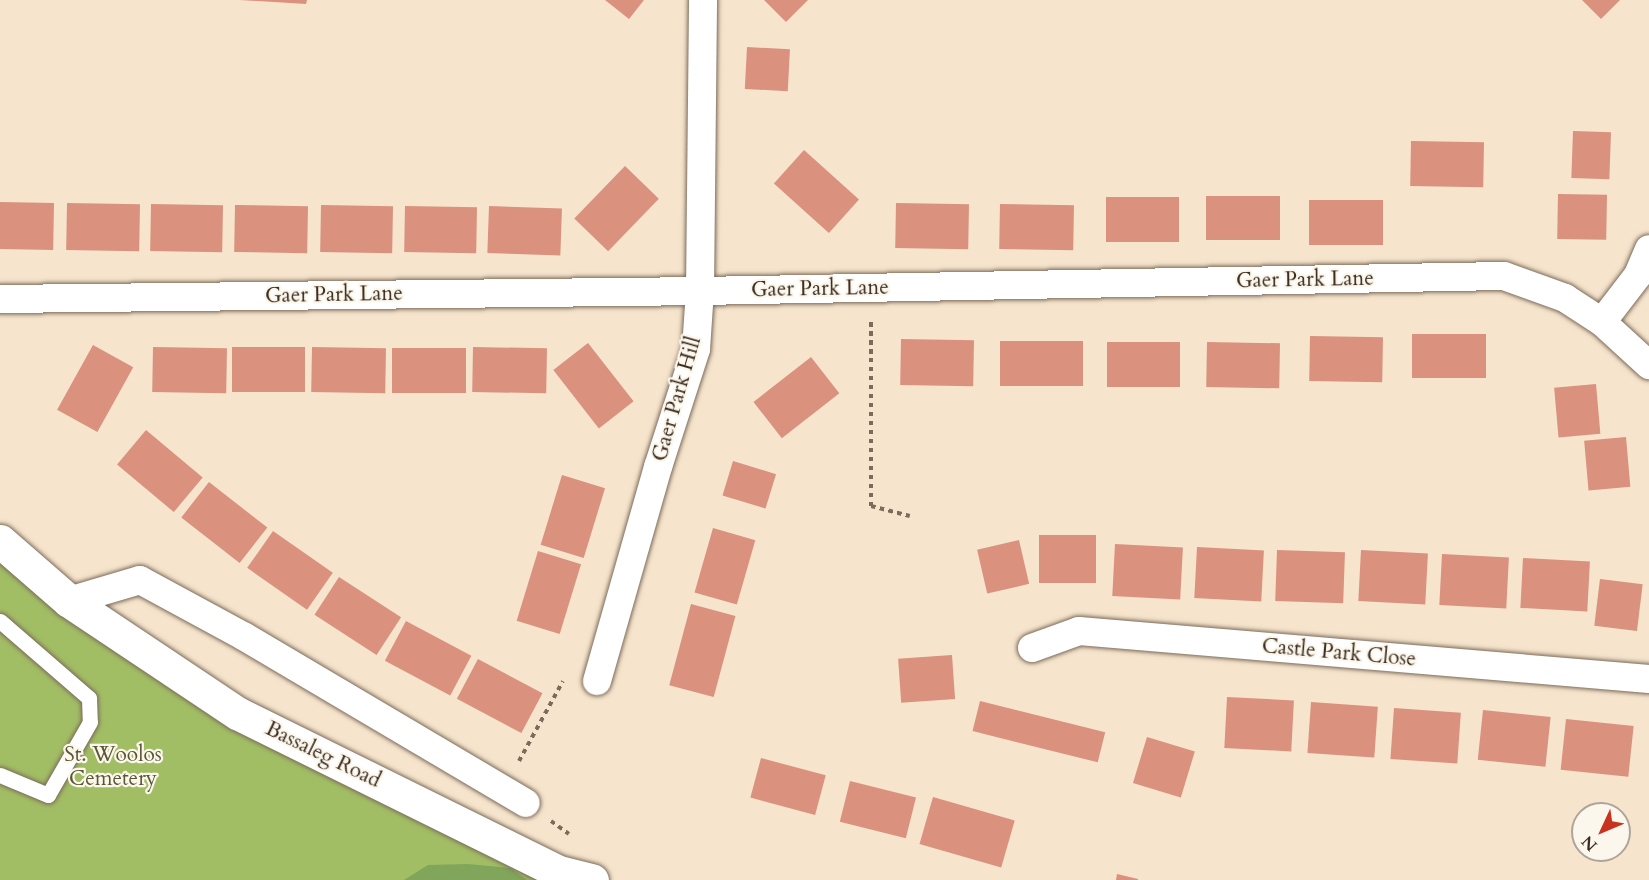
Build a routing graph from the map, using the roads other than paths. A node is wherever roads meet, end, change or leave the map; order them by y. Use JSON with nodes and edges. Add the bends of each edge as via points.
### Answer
{"nodes":[{"id":1,"x":703,"y":0,"type":"edge"},
{"id":2,"x":1649,"y":249,"type":"edge"},
{"id":3,"x":700,"y":291,"type":"junction"},
{"id":4,"x":0,"y":299,"type":"edge"},
{"id":5,"x":1612,"y":331,"type":"junction"},
{"id":6,"x":1649,"y":365,"type":"edge"},
{"id":7,"x":0,"y":542,"type":"edge"},
{"id":8,"x":69,"y":601,"type":"junction"},
{"id":9,"x":0,"y":621,"type":"edge"},
{"id":10,"x":1032,"y":648,"type":"dead end"},
{"id":11,"x":1649,"y":679,"type":"edge"},
{"id":12,"x":597,"y":681,"type":"road end"},
{"id":13,"x":0,"y":775,"type":"edge"},
{"id":14,"x":515,"y":796,"type":"road end"},
{"id":15,"x":592,"y":880,"type":"edge"}],
"edges":[{"from":1,"to":3,"type":"street","name":"Gaer Park Hill"},
{"from":2,"to":5,"type":"street"},
{"from":3,"to":4,"type":"street","name":"Gaer Park Lane"},
{"from":3,"to":5,"type":"street","name":"Gaer Park Lane","via":[[1504,276],[1565,298]]},
{"from":3,"to":12,"type":"street","name":"Gaer Park Hill","via":[[696,349]]},
{"from":5,"to":6,"type":"street","name":"Gaer Park Lane"},
{"from":7,"to":8,"type":"street","name":"Bassaleg Road"},
{"from":8,"to":14,"type":"street","via":[[140,580],[245,637]]},
{"from":8,"to":15,"type":"street","name":"Bassaleg Road","via":[[237,713],[559,872]]},
{"from":9,"to":13,"type":"lane","via":[[89,698],[90,722],[48,795]]},
{"from":10,"to":11,"type":"street","name":"Castle Park Close","via":[[1079,631]]}]}
